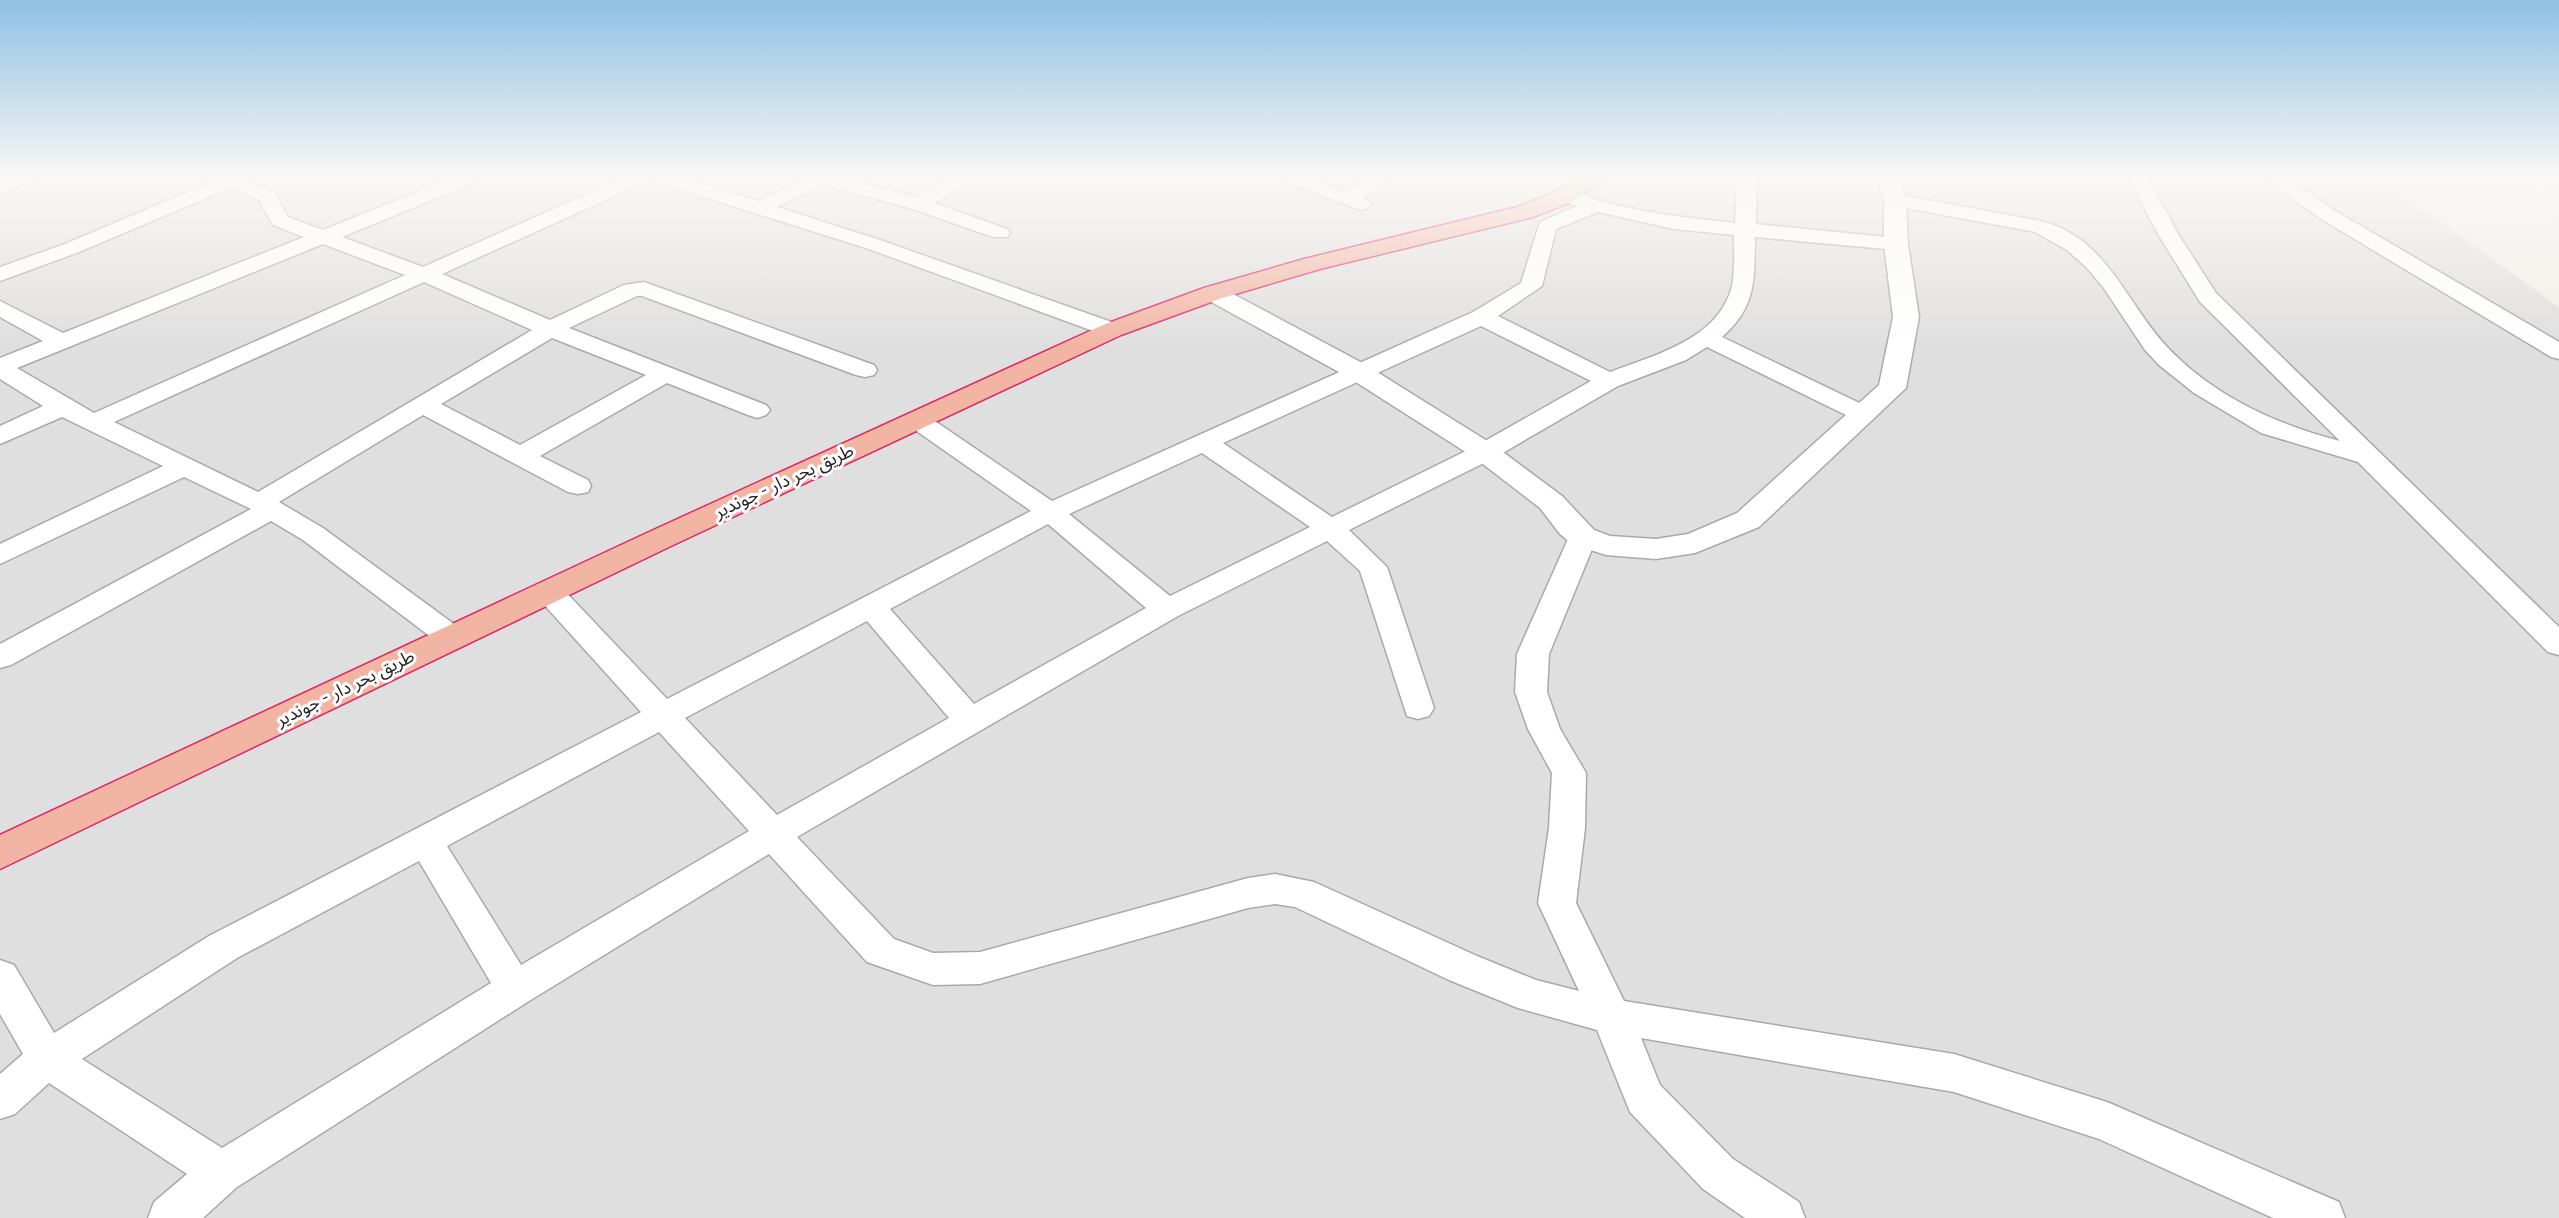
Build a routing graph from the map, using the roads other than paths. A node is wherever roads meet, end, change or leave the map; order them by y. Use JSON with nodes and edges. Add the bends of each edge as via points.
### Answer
{"nodes":[{"id":1,"x":103,"y":235,"type":"edge"},
{"id":2,"x":317,"y":235,"type":"edge"},
{"id":3,"x":333,"y":235,"type":"edge"},
{"id":4,"x":511,"y":235,"type":"edge"},
{"id":5,"x":844,"y":235,"type":"edge"},
{"id":6,"x":1432,"y":235,"type":"edge"},
{"id":7,"x":1545,"y":235,"type":"edge"},
{"id":8,"x":1744,"y":235,"type":"edge"},
{"id":9,"x":1797,"y":235,"type":"edge"},
{"id":10,"x":1895,"y":235,"type":"edge"},
{"id":11,"x":2061,"y":235,"type":"edge"},
{"id":12,"x":2169,"y":235,"type":"edge"},
{"id":13,"x":2362,"y":235,"type":"edge"},
{"id":14,"x":325,"y":238,"type":"junction"},
{"id":15,"x":1896,"y":244,"type":"junction"},
{"id":16,"x":0,"y":274,"type":"edge"},
{"id":17,"x":423,"y":274,"type":"junction"},
{"id":18,"x":1213,"y":293,"type":"junction"},
{"id":19,"x":0,"y":308,"type":"edge"},
{"id":20,"x":1481,"y":317,"type":"junction"},
{"id":21,"x":550,"y":329,"type":"junction"},
{"id":22,"x":1112,"y":330,"type":"junction"},
{"id":23,"x":1706,"y":338,"type":"junction"},
{"id":24,"x":61,"y":342,"type":"junction"},
{"id":25,"x":2559,"y":352,"type":"edge"},
{"id":26,"x":0,"y":368,"type":"edge"},
{"id":27,"x":865,"y":370,"type":"dead end"},
{"id":28,"x":1357,"y":371,"type":"junction"},
{"id":29,"x":665,"y":375,"type":"junction"},
{"id":30,"x":1609,"y":381,"type":"junction"},
{"id":31,"x":423,"y":405,"type":"junction"},
{"id":32,"x":63,"y":407,"type":"junction"},
{"id":33,"x":757,"y":410,"type":"dead end"},
{"id":34,"x":1863,"y":414,"type":"junction"},
{"id":35,"x":917,"y":420,"type":"junction"},
{"id":36,"x":96,"y":421,"type":"junction"},
{"id":37,"x":0,"y":436,"type":"edge"},
{"id":38,"x":1204,"y":441,"type":"junction"},
{"id":39,"x":1485,"y":452,"type":"junction"},
{"id":40,"x":520,"y":456,"type":"junction"},
{"id":41,"x":2367,"y":456,"type":"junction"},
{"id":42,"x":183,"y":467,"type":"junction"},
{"id":43,"x":578,"y":486,"type":"dead end"},
{"id":44,"x":265,"y":506,"type":"junction"},
{"id":45,"x":1050,"y":512,"type":"junction"},
{"id":46,"x":1328,"y":527,"type":"junction"},
{"id":47,"x":1583,"y":537,"type":"junction"},
{"id":48,"x":0,"y":555,"type":"edge"},
{"id":49,"x":549,"y":592,"type":"junction"},
{"id":50,"x":871,"y":606,"type":"junction"},
{"id":51,"x":1167,"y":609,"type":"junction"},
{"id":52,"x":451,"y":638,"type":"junction"},
{"id":53,"x":2559,"y":645,"type":"edge"},
{"id":54,"x":0,"y":657,"type":"edge"},
{"id":55,"x":1418,"y":708,"type":"dead end"},
{"id":56,"x":664,"y":714,"type":"junction"},
{"id":57,"x":970,"y":721,"type":"junction"},
{"id":58,"x":775,"y":833,"type":"junction"},
{"id":59,"x":425,"y":840,"type":"junction"},
{"id":60,"x":0,"y":853,"type":"edge"},
{"id":61,"x":0,"y":977,"type":"edge"},
{"id":62,"x":514,"y":989,"type":"junction"},
{"id":63,"x":1611,"y":1016,"type":"junction"},
{"id":64,"x":47,"y":1059,"type":"junction"},
{"id":65,"x":0,"y":1100,"type":"edge"},
{"id":66,"x":222,"y":1172,"type":"junction"},
{"id":67,"x":170,"y":1218,"type":"edge"},
{"id":68,"x":1783,"y":1218,"type":"edge"},
{"id":69,"x":2322,"y":1218,"type":"edge"}],
"edges":[{"from":1,"to":16,"type":"street"},
{"from":2,"to":14,"type":"street"},
{"from":3,"to":14,"type":"street"},
{"from":4,"to":17,"type":"street"},
{"from":5,"to":22,"type":"street"},
{"from":6,"to":18,"type":"highway","name":"طريق بحر دار - جوندير"},
{"from":7,"to":20,"type":"street","via":[[1531,286]]},
{"from":8,"to":23,"type":"street","via":[[1743,285],[1731,317]]},
{"from":9,"to":15,"type":"street"},
{"from":10,"to":15,"type":"street"},
{"from":11,"to":41,"type":"street","via":[[2118,292],[2133,320],[2167,360],[2270,428]]},
{"from":12,"to":41,"type":"street","via":[[2208,297]]},
{"from":13,"to":25,"type":"street"},
{"from":14,"to":17,"type":"street"},
{"from":14,"to":24,"type":"street"},
{"from":15,"to":34,"type":"street","via":[[1906,317],[1892,388]]},
{"from":17,"to":21,"type":"street"},
{"from":17,"to":36,"type":"street"},
{"from":18,"to":22,"type":"highway","name":"طريق بحر دار - جوندير"},
{"from":18,"to":28,"type":"street"},
{"from":19,"to":24,"type":"street"},
{"from":20,"to":28,"type":"street"},
{"from":20,"to":30,"type":"street"},
{"from":21,"to":27,"type":"street","via":[[621,293],[644,289]]},
{"from":21,"to":29,"type":"street"},
{"from":21,"to":31,"type":"street"},
{"from":22,"to":35,"type":"highway","name":"طريق بحر دار - جوندير"},
{"from":23,"to":30,"type":"street","via":[[1678,355]]},
{"from":23,"to":34,"type":"street"},
{"from":24,"to":26,"type":"street"},
{"from":26,"to":32,"type":"street"},
{"from":28,"to":38,"type":"street"},
{"from":28,"to":39,"type":"street"},
{"from":29,"to":33,"type":"street"},
{"from":29,"to":40,"type":"street"},
{"from":30,"to":39,"type":"street"},
{"from":31,"to":40,"type":"street"},
{"from":31,"to":44,"type":"street"},
{"from":32,"to":36,"type":"street"},
{"from":32,"to":37,"type":"street"},
{"from":34,"to":47,"type":"street","via":[[1748,520],[1695,543],[1656,549],[1606,545]]},
{"from":35,"to":45,"type":"street"},
{"from":35,"to":49,"type":"highway","name":"طريق بحر دار - جوندير"},
{"from":36,"to":42,"type":"street"},
{"from":38,"to":45,"type":"street"},
{"from":38,"to":46,"type":"street"},
{"from":39,"to":46,"type":"street"},
{"from":39,"to":47,"type":"street","via":[[1551,502]]},
{"from":40,"to":43,"type":"street"},
{"from":41,"to":53,"type":"street"},
{"from":42,"to":44,"type":"street"},
{"from":42,"to":48,"type":"street"},
{"from":44,"to":52,"type":"street","via":[[313,534]]},
{"from":44,"to":54,"type":"street"},
{"from":45,"to":50,"type":"street"},
{"from":45,"to":51,"type":"street"},
{"from":46,"to":51,"type":"street"},
{"from":46,"to":55,"type":"street","via":[[1373,567]]},
{"from":47,"to":63,"type":"street","via":[[1533,654],[1532,692],[1544,729],[1569,773],[1567,828],[1557,903]]},
{"from":49,"to":52,"type":"highway","name":"طريق بحر دار - جوندير"},
{"from":49,"to":56,"type":"street"},
{"from":50,"to":56,"type":"street"},
{"from":50,"to":57,"type":"street"},
{"from":51,"to":57,"type":"street"},
{"from":52,"to":60,"type":"highway","name":"طريق بحر دار - جوندير"},
{"from":56,"to":58,"type":"street"},
{"from":56,"to":59,"type":"street"},
{"from":57,"to":58,"type":"street"},
{"from":58,"to":62,"type":"street"},
{"from":58,"to":63,"type":"street","via":[[881,951],[933,969],[980,968],[1248,893],[1275,889],[1300,893],[1533,996]]},
{"from":59,"to":62,"type":"street"},
{"from":59,"to":64,"type":"street","via":[[223,947]]},
{"from":61,"to":64,"type":"street"},
{"from":62,"to":66,"type":"street"},
{"from":63,"to":68,"type":"street","via":[[1645,1098],[1718,1174]]},
{"from":63,"to":69,"type":"street","via":[[1954,1073],[2107,1122]]},
{"from":64,"to":65,"type":"street"},
{"from":64,"to":66,"type":"street"},
{"from":66,"to":67,"type":"street"}]}
